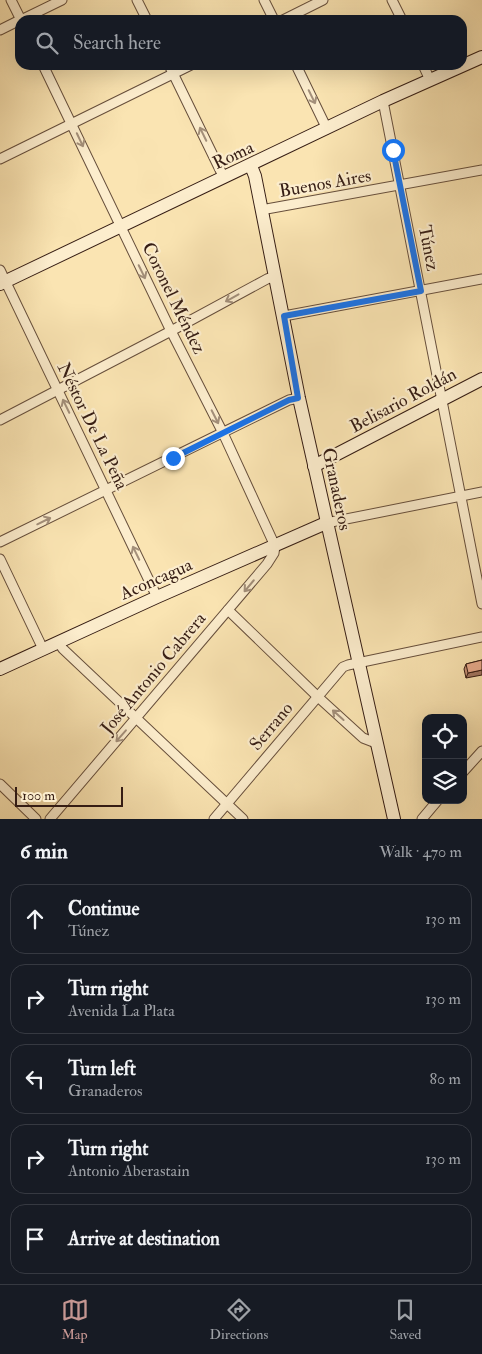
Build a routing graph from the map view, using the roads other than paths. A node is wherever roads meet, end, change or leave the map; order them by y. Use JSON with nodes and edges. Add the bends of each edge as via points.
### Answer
{"nodes":[{"id":1,"x":11,"y":0,"type":"edge"},
{"id":2,"x":62,"y":0,"type":"edge"},
{"id":3,"x":137,"y":0,"type":"edge"},
{"id":4,"x":264,"y":0,"type":"edge"},
{"id":5,"x":323,"y":0,"type":"edge"},
{"id":6,"x":392,"y":0,"type":"edge"},
{"id":7,"x":18,"y":15,"type":"edge"},
{"id":8,"x":30,"y":15,"type":"edge"},
{"id":9,"x":144,"y":15,"type":"edge"},
{"id":10,"x":272,"y":15,"type":"edge"},
{"id":11,"x":293,"y":15,"type":"edge"},
{"id":12,"x":400,"y":15,"type":"edge"},
{"id":13,"x":15,"y":22,"type":"edge"},
{"id":14,"x":0,"y":30,"type":"edge"},
{"id":15,"x":482,"y":57,"type":"edge"},
{"id":16,"x":467,"y":64,"type":"edge"},
{"id":17,"x":45,"y":70,"type":"edge"},
{"id":18,"x":169,"y":70,"type":"edge"},
{"id":19,"x":171,"y":70,"type":"edge"},
{"id":20,"x":298,"y":70,"type":"edge"},
{"id":21,"x":425,"y":70,"type":"edge"},
{"id":22,"x":453,"y":70,"type":"edge"},
{"id":23,"x":430,"y":80,"type":"junction"},
{"id":24,"x":384,"y":101,"type":"junction"},
{"id":25,"x":72,"y":124,"type":"junction"},
{"id":26,"x":327,"y":129,"type":"junction"},
{"id":27,"x":0,"y":158,"type":"edge"},
{"id":28,"x":251,"y":166,"type":"junction"},
{"id":29,"x":482,"y":170,"type":"edge"},
{"id":30,"x":224,"y":178,"type":"junction"},
{"id":31,"x":400,"y":186,"type":"junction"},
{"id":32,"x":261,"y":210,"type":"junction"},
{"id":33,"x":121,"y":228,"type":"junction"},
{"id":34,"x":0,"y":270,"type":"edge"},
{"id":35,"x":275,"y":276,"type":"junction"},
{"id":36,"x":482,"y":279,"type":"edge"},
{"id":37,"x":3,"y":283,"type":"edge"},
{"id":38,"x":421,"y":291,"type":"junction"},
{"id":39,"x":284,"y":316,"type":"junction"},
{"id":40,"x":171,"y":331,"type":"junction"},
{"id":41,"x":482,"y":379,"type":"edge"},
{"id":42,"x":57,"y":389,"type":"junction"},
{"id":43,"x":298,"y":398,"type":"junction"},
{"id":44,"x":441,"y":401,"type":"junction"},
{"id":45,"x":0,"y":420,"type":"edge"},
{"id":46,"x":222,"y":433,"type":"junction"},
{"id":47,"x":314,"y":466,"type":"junction"},
{"id":48,"x":106,"y":490,"type":"junction"},
{"id":49,"x":482,"y":492,"type":"edge"},
{"id":50,"x":460,"y":497,"type":"junction"},
{"id":51,"x":326,"y":522,"type":"junction"},
{"id":52,"x":0,"y":542,"type":"edge"},
{"id":53,"x":275,"y":546,"type":"junction"},
{"id":54,"x":0,"y":559,"type":"edge"},
{"id":55,"x":157,"y":597,"type":"junction"},
{"id":56,"x":482,"y":604,"type":"edge"},
{"id":57,"x":228,"y":610,"type":"junction"},
{"id":58,"x":482,"y":637,"type":"edge"},
{"id":59,"x":58,"y":642,"type":"junction"},
{"id":60,"x":43,"y":648,"type":"junction"},
{"id":61,"x":358,"y":662,"type":"junction"},
{"id":62,"x":0,"y":669,"type":"edge"},
{"id":63,"x":318,"y":697,"type":"junction"},
{"id":64,"x":136,"y":718,"type":"junction"},
{"id":65,"x":376,"y":743,"type":"junction"},
{"id":66,"x":482,"y":751,"type":"edge"},
{"id":67,"x":467,"y":768,"type":"edge"},
{"id":68,"x":0,"y":784,"type":"edge"},
{"id":69,"x":227,"y":803,"type":"junction"},
{"id":70,"x":435,"y":804,"type":"edge"},
{"id":71,"x":36,"y":819,"type":"edge"},
{"id":72,"x":50,"y":819,"type":"edge"},
{"id":73,"x":214,"y":819,"type":"edge"},
{"id":74,"x":243,"y":819,"type":"edge"},
{"id":75,"x":394,"y":819,"type":"edge"},
{"id":76,"x":422,"y":819,"type":"edge"}],
"edges":[{"from":1,"to":7,"type":"street"},
{"from":2,"to":8,"type":"street"},
{"from":3,"to":9,"type":"street"},
{"from":4,"to":10,"type":"street"},
{"from":5,"to":11,"type":"street"},
{"from":6,"to":12,"type":"street"},
{"from":13,"to":14,"type":"street"},
{"from":15,"to":16,"type":"street","name":"Roma"},
{"from":17,"to":25,"type":"street","name":"Coronel Méndez"},
{"from":18,"to":25,"type":"street"},
{"from":30,"to":19,"type":"street","one_way":true},
{"from":20,"to":26,"type":"street","one_way":true},
{"from":21,"to":23,"type":"street"},
{"from":22,"to":23,"type":"street","name":"Roma"},
{"from":23,"to":24,"type":"street","name":"Roma"},
{"from":24,"to":26,"type":"street","name":"Roma"},
{"from":24,"to":31,"type":"street","name":"Túnez"},
{"from":25,"to":27,"type":"street"},
{"from":25,"to":33,"type":"street","name":"Coronel Méndez","one_way":true},
{"from":26,"to":28,"type":"street","name":"Roma"},
{"from":28,"to":30,"type":"street","name":"Roma"},
{"from":28,"to":32,"type":"street","name":"Granaderos"},
{"from":29,"to":31,"type":"street","name":"Buenos Aires"},
{"from":30,"to":33,"type":"street","name":"Roma"},
{"from":31,"to":32,"type":"street","name":"Buenos Aires"},
{"from":31,"to":38,"type":"street","name":"Túnez"},
{"from":32,"to":35,"type":"street","name":"Granaderos"},
{"from":33,"to":37,"type":"street","name":"Roma"},
{"from":33,"to":40,"type":"street","name":"Coronel Méndez","one_way":true},
{"from":34,"to":37,"type":"street","name":"Néstor De La Peña"},
{"from":35,"to":39,"type":"street","name":"Granaderos"},
{"from":35,"to":40,"type":"street","one_way":true},
{"from":36,"to":38,"type":"street"},
{"from":37,"to":42,"type":"street","name":"Néstor De La Peña"},
{"from":38,"to":39,"type":"street"},
{"from":38,"to":44,"type":"street","name":"Túnez"},
{"from":39,"to":43,"type":"street","name":"Granaderos"},
{"from":40,"to":42,"type":"street"},
{"from":40,"to":46,"type":"street","name":"Coronel Méndez","one_way":true},
{"from":41,"to":44,"type":"street","name":"Belisario Roldán"},
{"from":42,"to":45,"type":"street"},
{"from":48,"to":42,"type":"street","name":"Néstor De La Peña","one_way":true},
{"from":43,"to":46,"type":"street"},
{"from":43,"to":47,"type":"street","name":"Granaderos"},
{"from":44,"to":47,"type":"street","name":"Belisario Roldán"},
{"from":44,"to":50,"type":"street","name":"Túnez"},
{"from":46,"to":48,"type":"street"},
{"from":46,"to":53,"type":"street","name":"Coronel Méndez"},
{"from":47,"to":51,"type":"street","name":"Granaderos"},
{"from":52,"to":48,"type":"street","one_way":true},
{"from":55,"to":48,"type":"street","name":"Néstor De La Peña","one_way":true},
{"from":49,"to":50,"type":"street"},
{"from":50,"to":51,"type":"street"},
{"from":50,"to":56,"type":"street","name":"Túnez"},
{"from":51,"to":53,"type":"street","name":"Aconcagua"},
{"from":51,"to":61,"type":"street","name":"Granaderos"},
{"from":53,"to":55,"type":"street","name":"Aconcagua"},
{"from":53,"to":57,"type":"street","name":"José Antonio Cabrera","one_way":true,"via":[[267,564]]},
{"from":54,"to":60,"type":"street"},
{"from":55,"to":59,"type":"street","name":"Aconcagua"},
{"from":57,"to":63,"type":"street"},
{"from":57,"to":64,"type":"street","name":"José Antonio Cabrera"},
{"from":58,"to":61,"type":"street"},
{"from":59,"to":60,"type":"street","name":"Aconcagua"},
{"from":59,"to":64,"type":"street"},
{"from":60,"to":62,"type":"street","name":"Aconcagua"},
{"from":61,"to":63,"type":"street","name":"Serrano","via":[[343,668]]},
{"from":61,"to":65,"type":"street","name":"Granaderos"},
{"from":65,"to":63,"type":"street","one_way":true,"via":[[363,738]]},
{"from":63,"to":69,"type":"street","name":"Serrano"},
{"from":64,"to":69,"type":"street"},
{"from":64,"to":72,"type":"street","name":"José Antonio Cabrera","one_way":true},
{"from":65,"to":75,"type":"street","name":"Granaderos"},
{"from":66,"to":67,"type":"street"},
{"from":68,"to":71,"type":"street"},
{"from":69,"to":73,"type":"street","name":"Serrano"},
{"from":69,"to":74,"type":"street"},
{"from":70,"to":76,"type":"street"}]}
